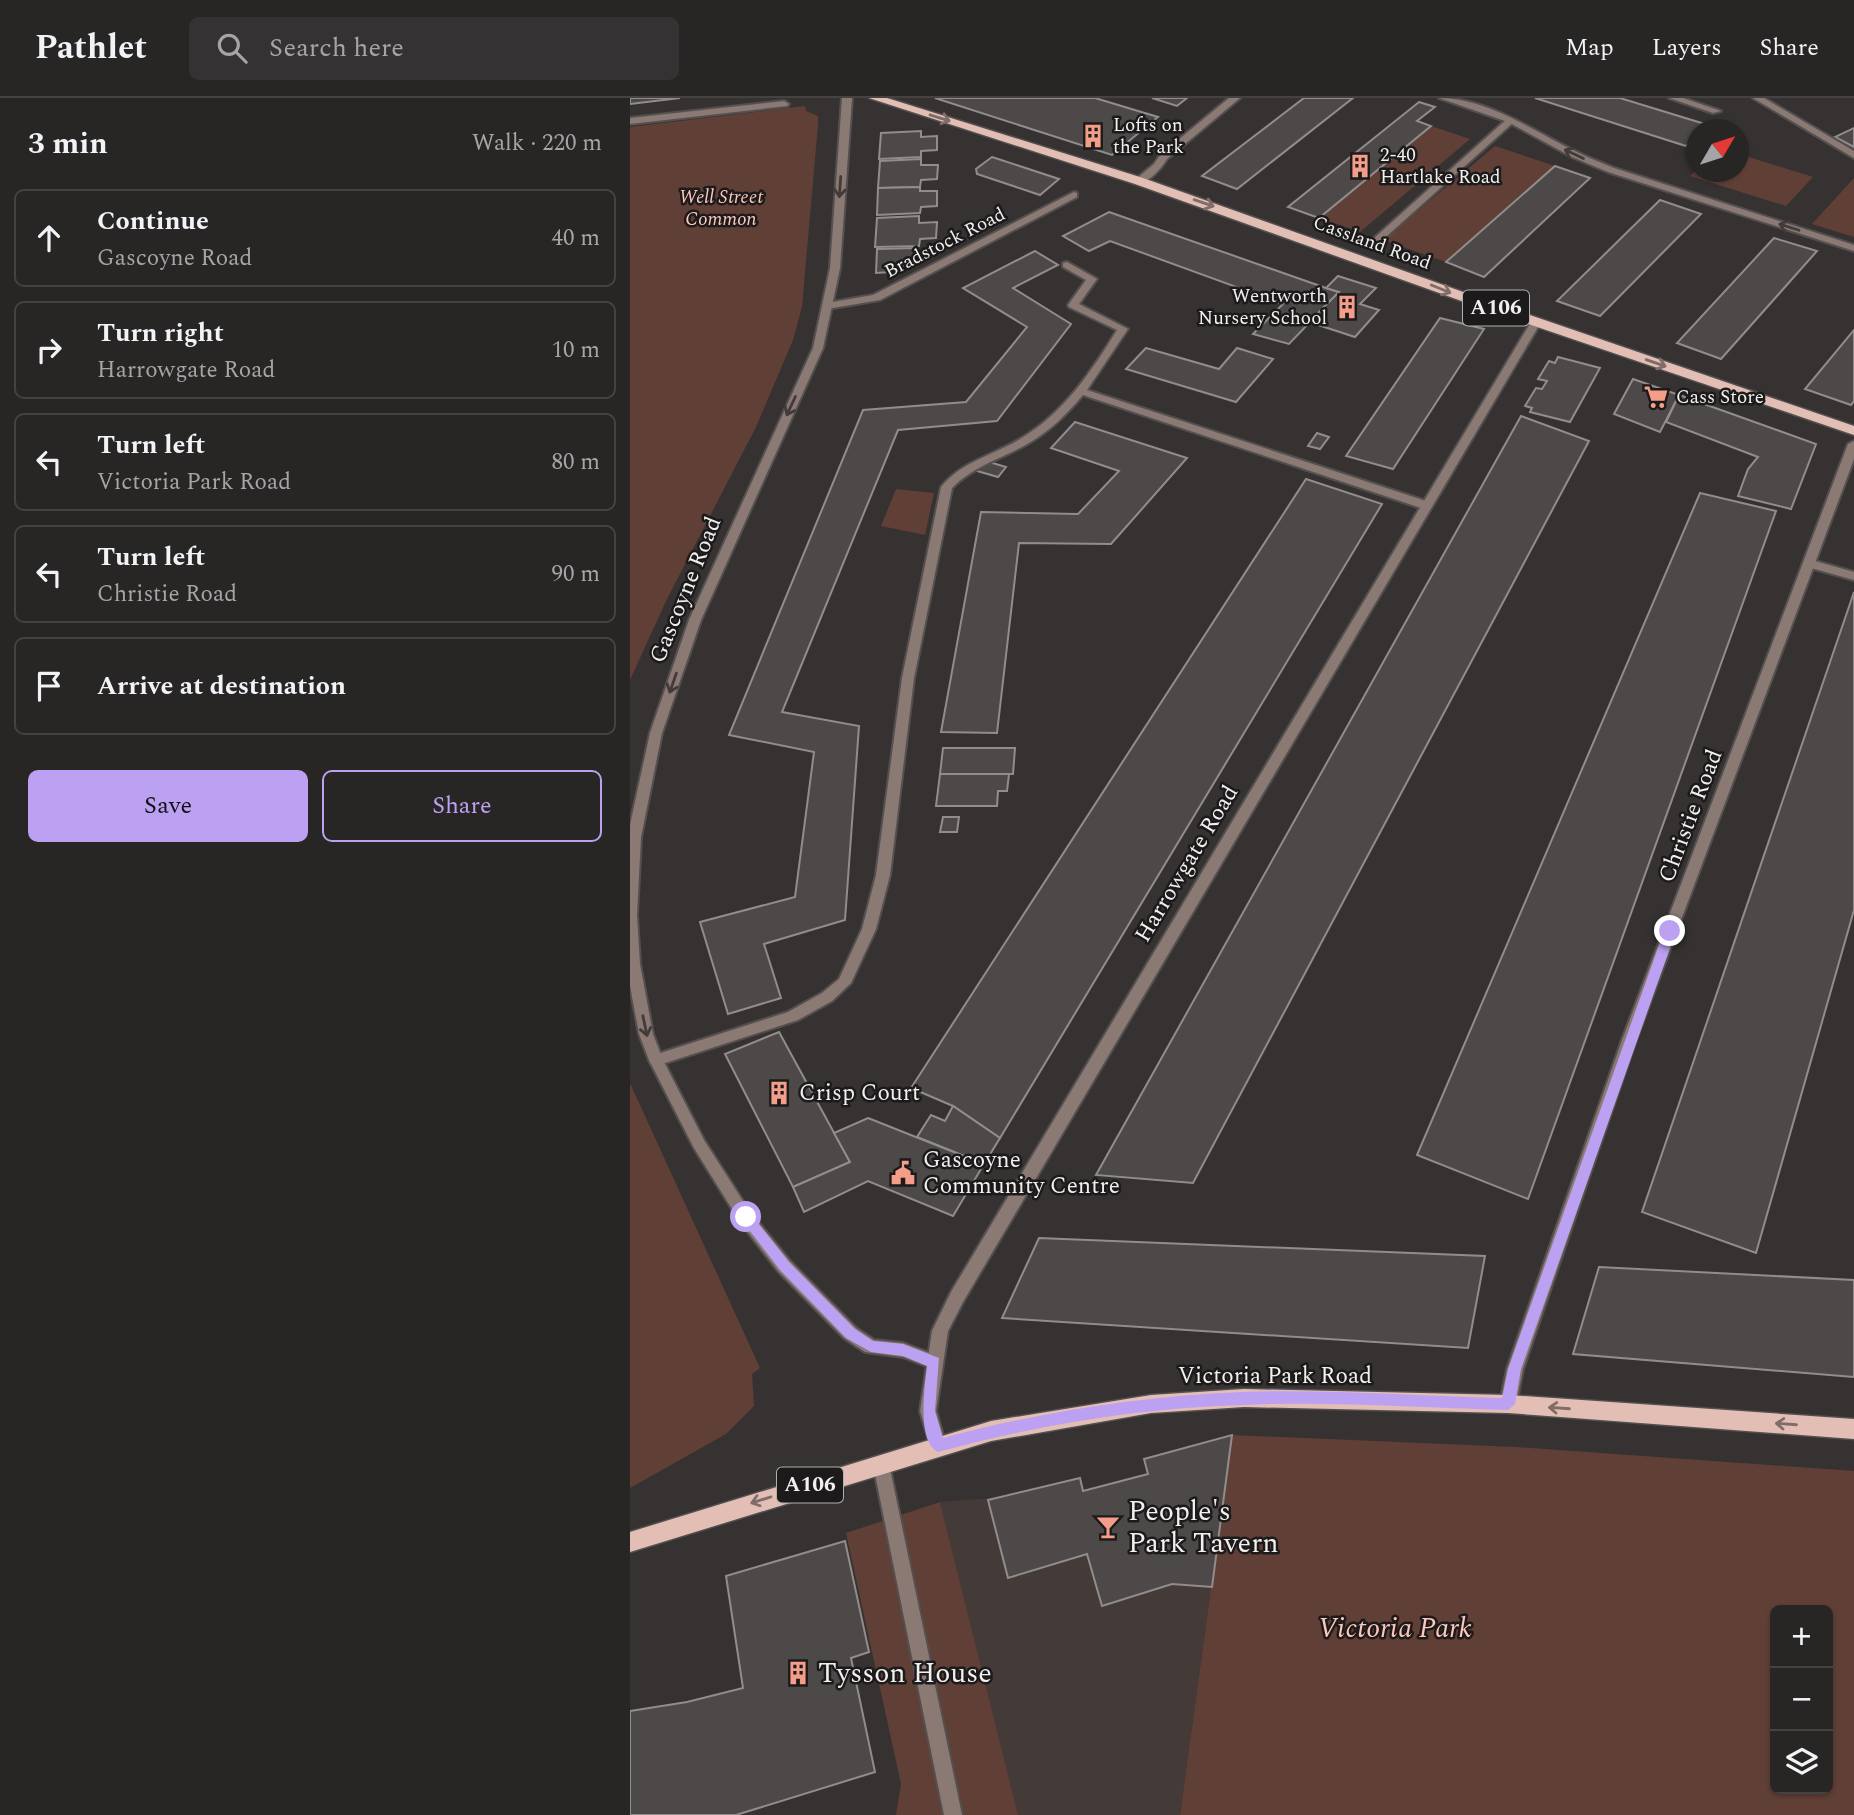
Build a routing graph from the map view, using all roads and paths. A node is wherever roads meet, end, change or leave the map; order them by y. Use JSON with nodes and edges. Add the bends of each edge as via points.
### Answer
{"nodes":[{"id":1,"x":847,"y":98,"type":"edge"},
{"id":2,"x":875,"y":98,"type":"edge"},
{"id":3,"x":1235,"y":98,"type":"edge"},
{"id":4,"x":1444,"y":98,"type":"edge"},
{"id":5,"x":1674,"y":98,"type":"edge"},
{"id":6,"x":1758,"y":98,"type":"edge"},
{"id":7,"x":789,"y":103,"type":"dead end"},
{"id":8,"x":1716,"y":111,"type":"dead end"},
{"id":9,"x":1511,"y":120,"type":"junction"},
{"id":10,"x":630,"y":121,"type":"edge"},
{"id":11,"x":1854,"y":155,"type":"edge"},
{"id":12,"x":1139,"y":181,"type":"junction"},
{"id":13,"x":1074,"y":195,"type":"dead end"},
{"id":14,"x":1376,"y":243,"type":"dead end"},
{"id":15,"x":1854,"y":248,"type":"edge"},
{"id":16,"x":1067,"y":265,"type":"dead end"},
{"id":17,"x":827,"y":306,"type":"junction"},
{"id":18,"x":1536,"y":322,"type":"junction"},
{"id":19,"x":1083,"y":392,"type":"junction"},
{"id":20,"x":1854,"y":431,"type":"edge"},
{"id":21,"x":1854,"y":444,"type":"edge"},
{"id":22,"x":1425,"y":505,"type":"junction"},
{"id":23,"x":1808,"y":563,"type":"junction"},
{"id":24,"x":1854,"y":576,"type":"edge"},
{"id":25,"x":656,"y":1060,"type":"junction"},
{"id":26,"x":934,"y":1362,"type":"junction"},
{"id":27,"x":1508,"y":1404,"type":"junction"},
{"id":28,"x":1854,"y":1429,"type":"edge"},
{"id":29,"x":938,"y":1446,"type":"junction"},
{"id":30,"x":881,"y":1464,"type":"junction"},
{"id":31,"x":630,"y":1542,"type":"edge"},
{"id":32,"x":953,"y":1815,"type":"edge"}],
"edges":[{"from":1,"to":17,"type":"street","name":"Gascoyne Road","one_way":true,"via":[[835,268]]},
{"from":2,"to":12,"type":"main road","name":"Cassland Road","number":"A106","one_way":true},
{"from":3,"to":12,"type":"street"},
{"from":4,"to":9,"type":"street"},
{"from":5,"to":8,"type":"street"},
{"from":6,"to":11,"type":"street"},
{"from":7,"to":10,"type":"street"},
{"from":9,"to":14,"type":"street"},
{"from":15,"to":9,"type":"street","one_way":true,"via":[[1611,170]]},
{"from":12,"to":18,"type":"main road","name":"Cassland Road","number":"A106","one_way":true},
{"from":13,"to":17,"type":"street","name":"Bradstock Road","via":[[876,298]]},
{"from":16,"to":19,"type":"street","via":[[1092,279],[1073,305],[1124,329]]},
{"from":17,"to":25,"type":"street","name":"Gascoyne Road","one_way":true,"via":[[818,348],[695,620],[656,733],[634,837],[630,915],[633,964],[646,1034]]},
{"from":18,"to":20,"type":"main road","name":"Cassland Road","number":"A106","one_way":true},
{"from":18,"to":22,"type":"street","name":"Harrowgate Road"},
{"from":19,"to":22,"type":"street"},
{"from":19,"to":25,"type":"street","via":[[1024,442],[980,459],[947,487],[908,678],[883,875],[869,929],[844,983],[793,1016]]},
{"from":21,"to":23,"type":"street","name":"Christie Road"},
{"from":22,"to":26,"type":"street","name":"Harrowgate Road","via":[[957,1297],[940,1331]]},
{"from":23,"to":24,"type":"street"},
{"from":23,"to":27,"type":"street","name":"Christie Road","via":[[1629,1040],[1515,1369]]},
{"from":25,"to":26,"type":"street","name":"Gascoyne Road","via":[[699,1144],[784,1266],[850,1334],[871,1347],[903,1350]]},
{"from":26,"to":29,"type":"street","name":"Harrowgate Road","via":[[928,1411]]},
{"from":28,"to":27,"type":"main road","name":"Victoria Park Road","number":"A106","one_way":true},
{"from":27,"to":29,"type":"main road","name":"Victoria Park Road","number":"A106","via":[[1244,1398],[1151,1404],[991,1431]]},
{"from":29,"to":30,"type":"main road","name":"Victoria Park Road","number":"A106"},
{"from":30,"to":31,"type":"main road","name":"Victoria Park Road","number":"A106","one_way":true},
{"from":30,"to":32,"type":"street"}]}
